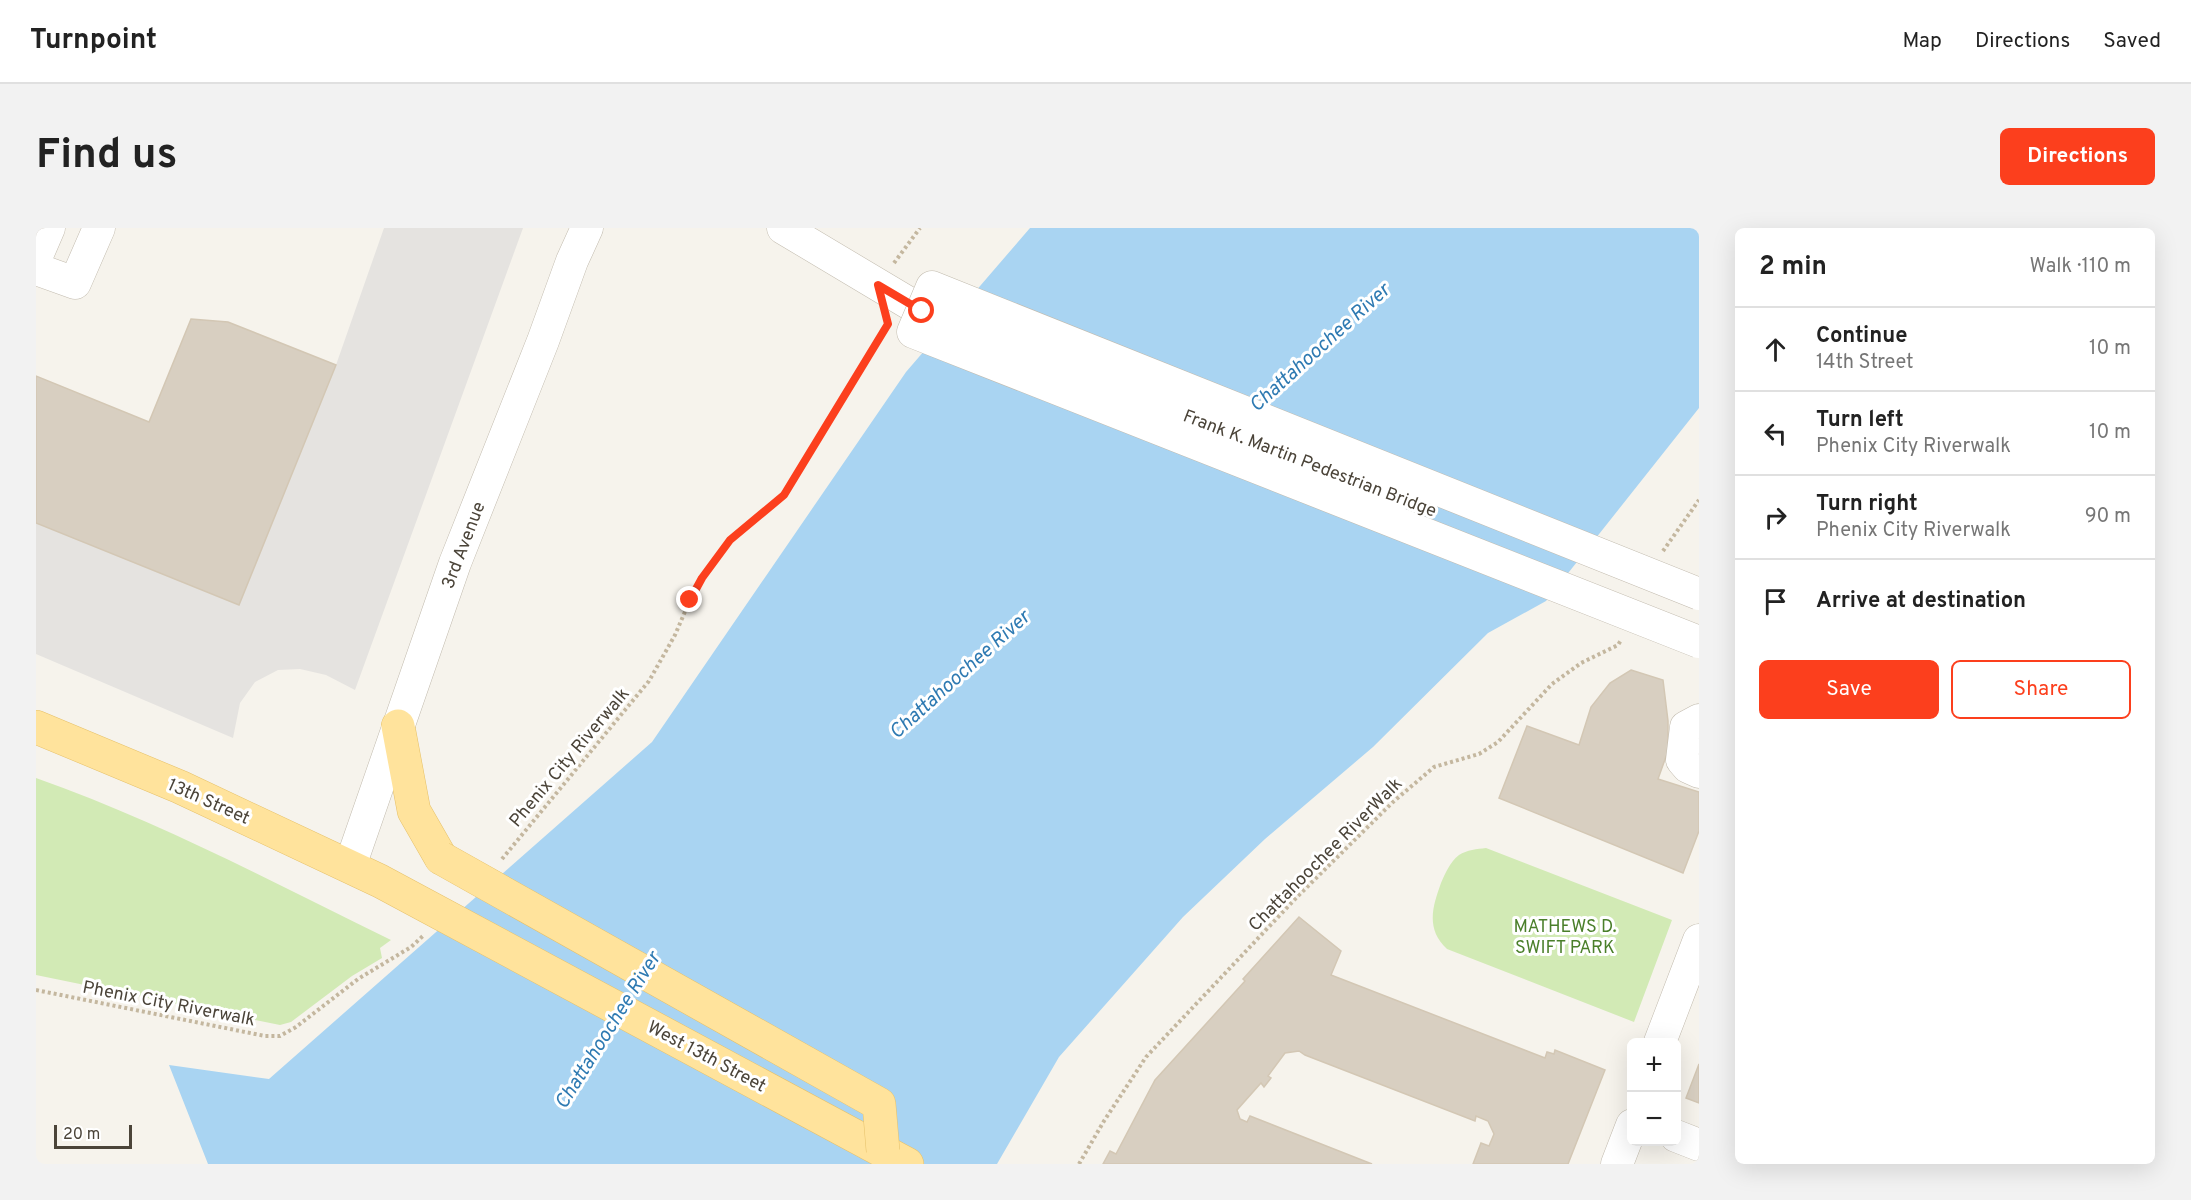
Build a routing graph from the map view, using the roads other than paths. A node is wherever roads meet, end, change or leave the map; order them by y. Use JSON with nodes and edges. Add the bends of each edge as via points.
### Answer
{"nodes":[{"id":1,"x":49,"y":228,"type":"edge"},
{"id":2,"x":99,"y":228,"type":"edge"},
{"id":3,"x":586,"y":228,"type":"edge"},
{"id":4,"x":783,"y":228,"type":"edge"},
{"id":5,"x":36,"y":258,"type":"edge"},
{"id":6,"x":36,"y":269,"type":"edge"},
{"id":7,"x":1699,"y":594,"type":"edge"},
{"id":8,"x":1699,"y":614,"type":"edge"},
{"id":9,"x":1699,"y":642,"type":"edge"},
{"id":10,"x":1699,"y":720,"type":"edge"},
{"id":11,"x":398,"y":726,"type":"junction"},
{"id":12,"x":36,"y":727,"type":"edge"},
{"id":13,"x":1699,"y":772,"type":"edge"},
{"id":14,"x":350,"y":866,"type":"junction"},
{"id":15,"x":380,"y":880,"type":"joint"},
{"id":16,"x":1699,"y":940,"type":"edge"},
{"id":17,"x":1662,"y":1038,"type":"edge"},
{"id":18,"x":1627,"y":1138,"type":"edge"},
{"id":19,"x":1681,"y":1138,"type":"edge"},
{"id":20,"x":1699,"y":1145,"type":"edge"},
{"id":21,"x":895,"y":1158,"type":"edge"},
{"id":22,"x":1617,"y":1164,"type":"edge"}],
"edges":[{"from":1,"to":5,"type":"street"},
{"from":2,"to":6,"type":"street","via":[[75,283]]},
{"from":3,"to":11,"type":"street","name":"3rd Avenue","via":[[455,563]]},
{"from":4,"to":8,"type":"street","name":"Frank K. Martin Pedestrian Bridge","bridge":true,"via":[[922,311]]},
{"from":7,"to":9,"type":"street","bridge":true,"via":[[932,287],[913,332]]},
{"from":10,"to":13,"type":"street","via":[[1686,727],[1682,760]]},
{"from":11,"to":14,"type":"street","name":"3rd Avenue"},
{"from":11,"to":21,"type":"main road","bridge":true,"via":[[414,811],[441,858],[879,1104]]},
{"from":12,"to":14,"type":"main road","name":"13th Street","via":[[180,787]]},
{"from":14,"to":15,"type":"main road","name":"13th Street"},
{"from":15,"to":21,"type":"main road","name":"West 13th Street"},
{"from":16,"to":17,"type":"street"},
{"from":18,"to":22,"type":"street"},
{"from":19,"to":20,"type":"street"}]}
